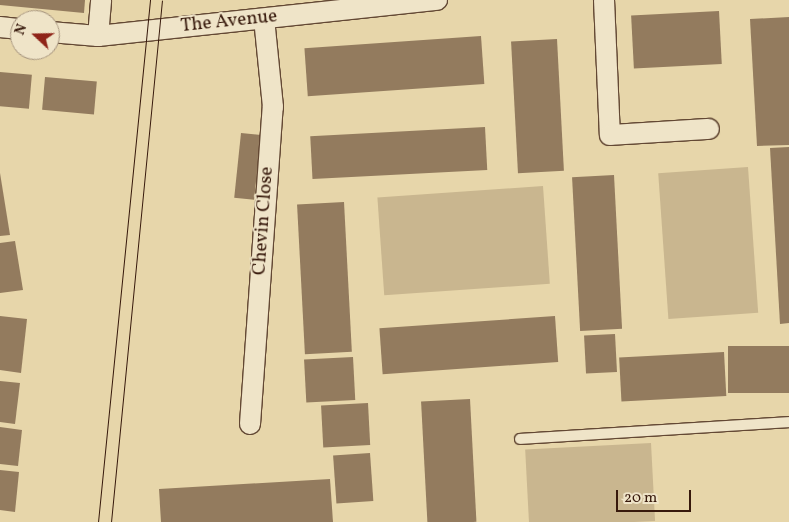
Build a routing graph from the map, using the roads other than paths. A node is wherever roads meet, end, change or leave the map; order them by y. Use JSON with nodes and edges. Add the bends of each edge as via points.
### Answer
{"nodes":[{"id":1,"x":101,"y":0,"type":"edge"},
{"id":2,"x":437,"y":0,"type":"edge"},
{"id":3,"x":604,"y":0,"type":"edge"},
{"id":4,"x":412,"y":1,"type":"edge"},
{"id":5,"x":264,"y":19,"type":"junction"},
{"id":6,"x":60,"y":33,"type":"edge"},
{"id":7,"x":98,"y":36,"type":"junction"},
{"id":8,"x":709,"y":128,"type":"dead end"},
{"id":9,"x":789,"y":422,"type":"edge"},
{"id":10,"x":250,"y":424,"type":"dead end"},
{"id":11,"x":520,"y":439,"type":"dead end"}],
"edges":[{"from":1,"to":7,"type":"street"},
{"from":2,"to":4,"type":"street","name":"The Avenue"},
{"from":3,"to":8,"type":"street","via":[[610,135]]},
{"from":4,"to":5,"type":"street","name":"The Avenue"},
{"from":5,"to":7,"type":"street","name":"The Avenue"},
{"from":5,"to":10,"type":"street","name":"Chevin Close","via":[[273,107]]},
{"from":6,"to":7,"type":"street","name":"The Avenue"},
{"from":9,"to":11,"type":"lane"}]}
